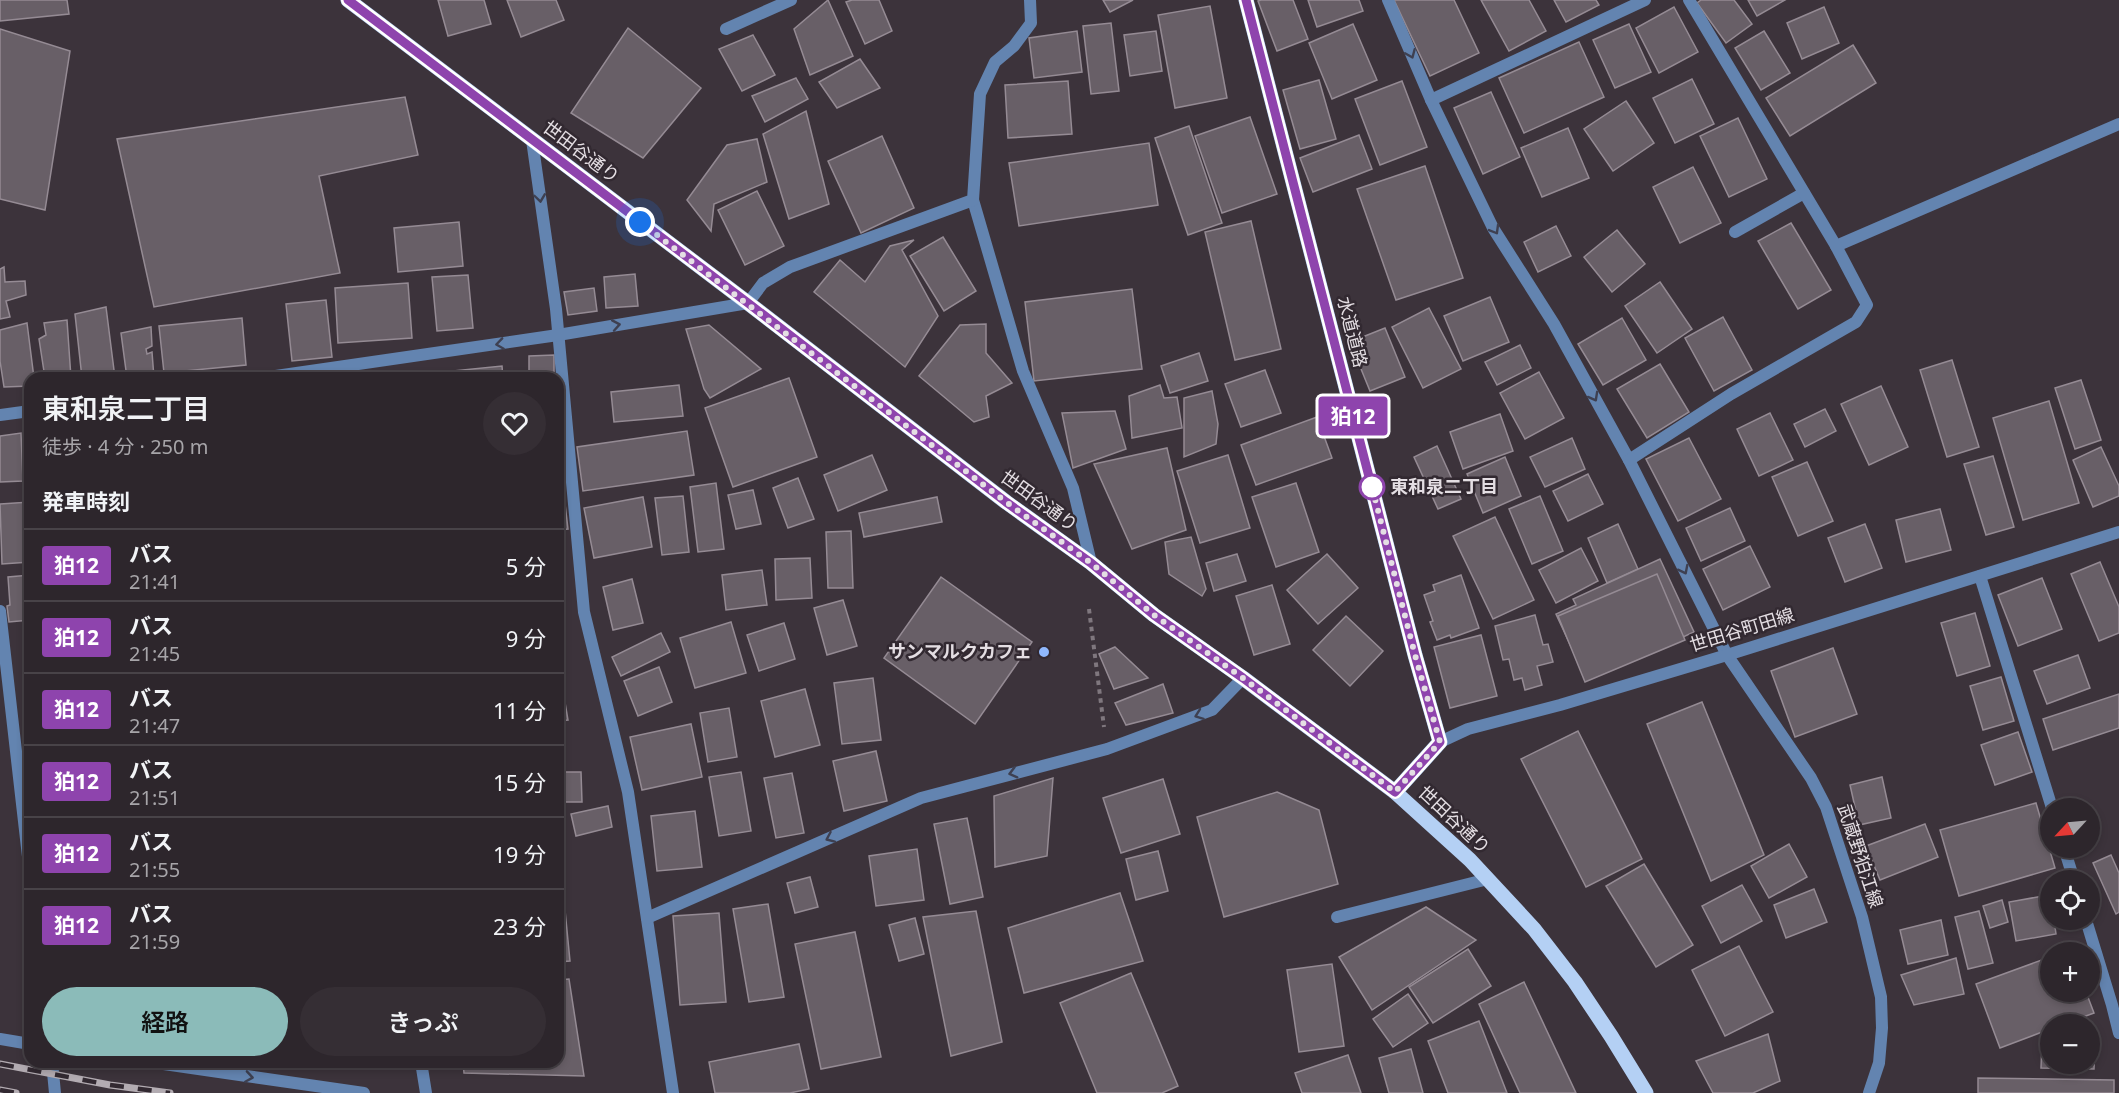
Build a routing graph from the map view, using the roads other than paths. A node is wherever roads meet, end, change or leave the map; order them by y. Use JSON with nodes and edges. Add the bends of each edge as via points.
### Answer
{"nodes":[{"id":1,"x":348,"y":0,"type":"edge"},
{"id":2,"x":791,"y":0,"type":"edge"},
{"id":3,"x":1030,"y":0,"type":"edge"},
{"id":4,"x":1246,"y":0,"type":"edge"},
{"id":5,"x":1388,"y":0,"type":"edge"},
{"id":6,"x":1646,"y":0,"type":"edge"},
{"id":7,"x":1689,"y":0,"type":"edge"},
{"id":8,"x":726,"y":29,"type":"dead end"},
{"id":9,"x":1431,"y":100,"type":"junction"},
{"id":10,"x":2119,"y":124,"type":"edge"},
{"id":11,"x":532,"y":140,"type":"junction"},
{"id":12,"x":1804,"y":193,"type":"junction"},
{"id":13,"x":973,"y":201,"type":"junction"},
{"id":14,"x":1735,"y":232,"type":"dead end"},
{"id":15,"x":1836,"y":246,"type":"junction"},
{"id":16,"x":748,"y":303,"type":"junction"},
{"id":17,"x":558,"y":335,"type":"junction"},
{"id":18,"x":303,"y":372,"type":"edge"},
{"id":19,"x":561,"y":372,"type":"edge"},
{"id":20,"x":564,"y":399,"type":"edge"},
{"id":21,"x":24,"y":412,"type":"edge"},
{"id":22,"x":0,"y":415,"type":"edge"},
{"id":23,"x":1629,"y":460,"type":"junction"},
{"id":24,"x":2119,"y":532,"type":"edge"},
{"id":25,"x":1091,"y":563,"type":"junction"},
{"id":26,"x":1980,"y":576,"type":"junction"},
{"id":27,"x":0,"y":611,"type":"edge"},
{"id":28,"x":1727,"y":655,"type":"junction"},
{"id":29,"x":1243,"y":678,"type":"junction"},
{"id":30,"x":1440,"y":742,"type":"junction"},
{"id":31,"x":1395,"y":792,"type":"junction"},
{"id":32,"x":2049,"y":798,"type":"edge"},
{"id":33,"x":24,"y":821,"type":"edge"},
{"id":34,"x":1488,"y":879,"type":"junction"},
{"id":35,"x":1337,"y":917,"type":"dead end"},
{"id":36,"x":648,"y":918,"type":"junction"},
{"id":37,"x":2089,"y":930,"type":"edge"},
{"id":38,"x":2119,"y":1033,"type":"edge"},
{"id":39,"x":0,"y":1039,"type":"edge"},
{"id":40,"x":24,"y":1043,"type":"edge"},
{"id":41,"x":53,"y":1068,"type":"edge"},
{"id":42,"x":191,"y":1068,"type":"edge"},
{"id":43,"x":422,"y":1068,"type":"edge"},
{"id":44,"x":56,"y":1093,"type":"edge"},
{"id":45,"x":364,"y":1093,"type":"edge"},
{"id":46,"x":426,"y":1093,"type":"edge"},
{"id":47,"x":673,"y":1093,"type":"edge"},
{"id":48,"x":1646,"y":1093,"type":"edge"},
{"id":49,"x":1869,"y":1093,"type":"edge"}],
"edges":[{"from":1,"to":11,"type":"main road","name":"世田谷通り"},
{"from":2,"to":8,"type":"street"},
{"from":3,"to":13,"type":"street","via":[[1030,23],[1014,46],[995,62],[980,94]]},
{"from":4,"to":30,"type":"main road","name":"水道道路"},
{"from":5,"to":9,"type":"street","name":"武蔵野狛江線","one_way":true},
{"from":6,"to":9,"type":"street"},
{"from":7,"to":12,"type":"street"},
{"from":9,"to":23,"type":"street","name":"武蔵野狛江線","one_way":true,"via":[[1493,228],[1554,324]]},
{"from":10,"to":15,"type":"street"},
{"from":11,"to":16,"type":"main road","name":"世田谷通り"},
{"from":11,"to":17,"type":"street","one_way":true},
{"from":12,"to":14,"type":"street"},
{"from":12,"to":15,"type":"street"},
{"from":13,"to":16,"type":"street","via":[[790,267],[764,283]]},
{"from":13,"to":25,"type":"street","via":[[1023,371],[1073,488]]},
{"from":15,"to":23,"type":"street","via":[[1867,305],[1856,322],[1731,394]]},
{"from":17,"to":16,"type":"street","one_way":true},
{"from":16,"to":25,"type":"main road","name":"世田谷通り"},
{"from":17,"to":18,"type":"street","one_way":true},
{"from":17,"to":19,"type":"street"},
{"from":20,"to":36,"type":"street","via":[[584,612],[628,792]]},
{"from":21,"to":22,"type":"street"},
{"from":23,"to":28,"type":"street","name":"武蔵野狛江線","one_way":true},
{"from":24,"to":26,"type":"street","name":"世田谷町田線"},
{"from":25,"to":29,"type":"main road","name":"世田谷通り","via":[[1154,615]]},
{"from":26,"to":28,"type":"street","name":"世田谷町田線"},
{"from":26,"to":32,"type":"street"},
{"from":27,"to":33,"type":"street"},
{"from":28,"to":30,"type":"street","name":"世田谷町田線","via":[[1468,729]]},
{"from":28,"to":49,"type":"street","name":"武蔵野狛江線","via":[[1827,807],[1862,917],[1881,996],[1879,1063]]},
{"from":29,"to":31,"type":"main road","name":"世田谷通り"},
{"from":29,"to":36,"type":"street","one_way":true,"via":[[1212,710],[1107,748],[921,798]]},
{"from":30,"to":31,"type":"main road","name":"世田谷町田線"},
{"from":31,"to":34,"type":"main road","name":"世田谷通り"},
{"from":34,"to":35,"type":"street"},
{"from":34,"to":48,"type":"main road","name":"世田谷通り","via":[[1575,982]]},
{"from":36,"to":47,"type":"street"},
{"from":37,"to":38,"type":"street"},
{"from":39,"to":40,"type":"street"},
{"from":41,"to":44,"type":"street"},
{"from":42,"to":45,"type":"street","one_way":true},
{"from":43,"to":46,"type":"street"}]}
